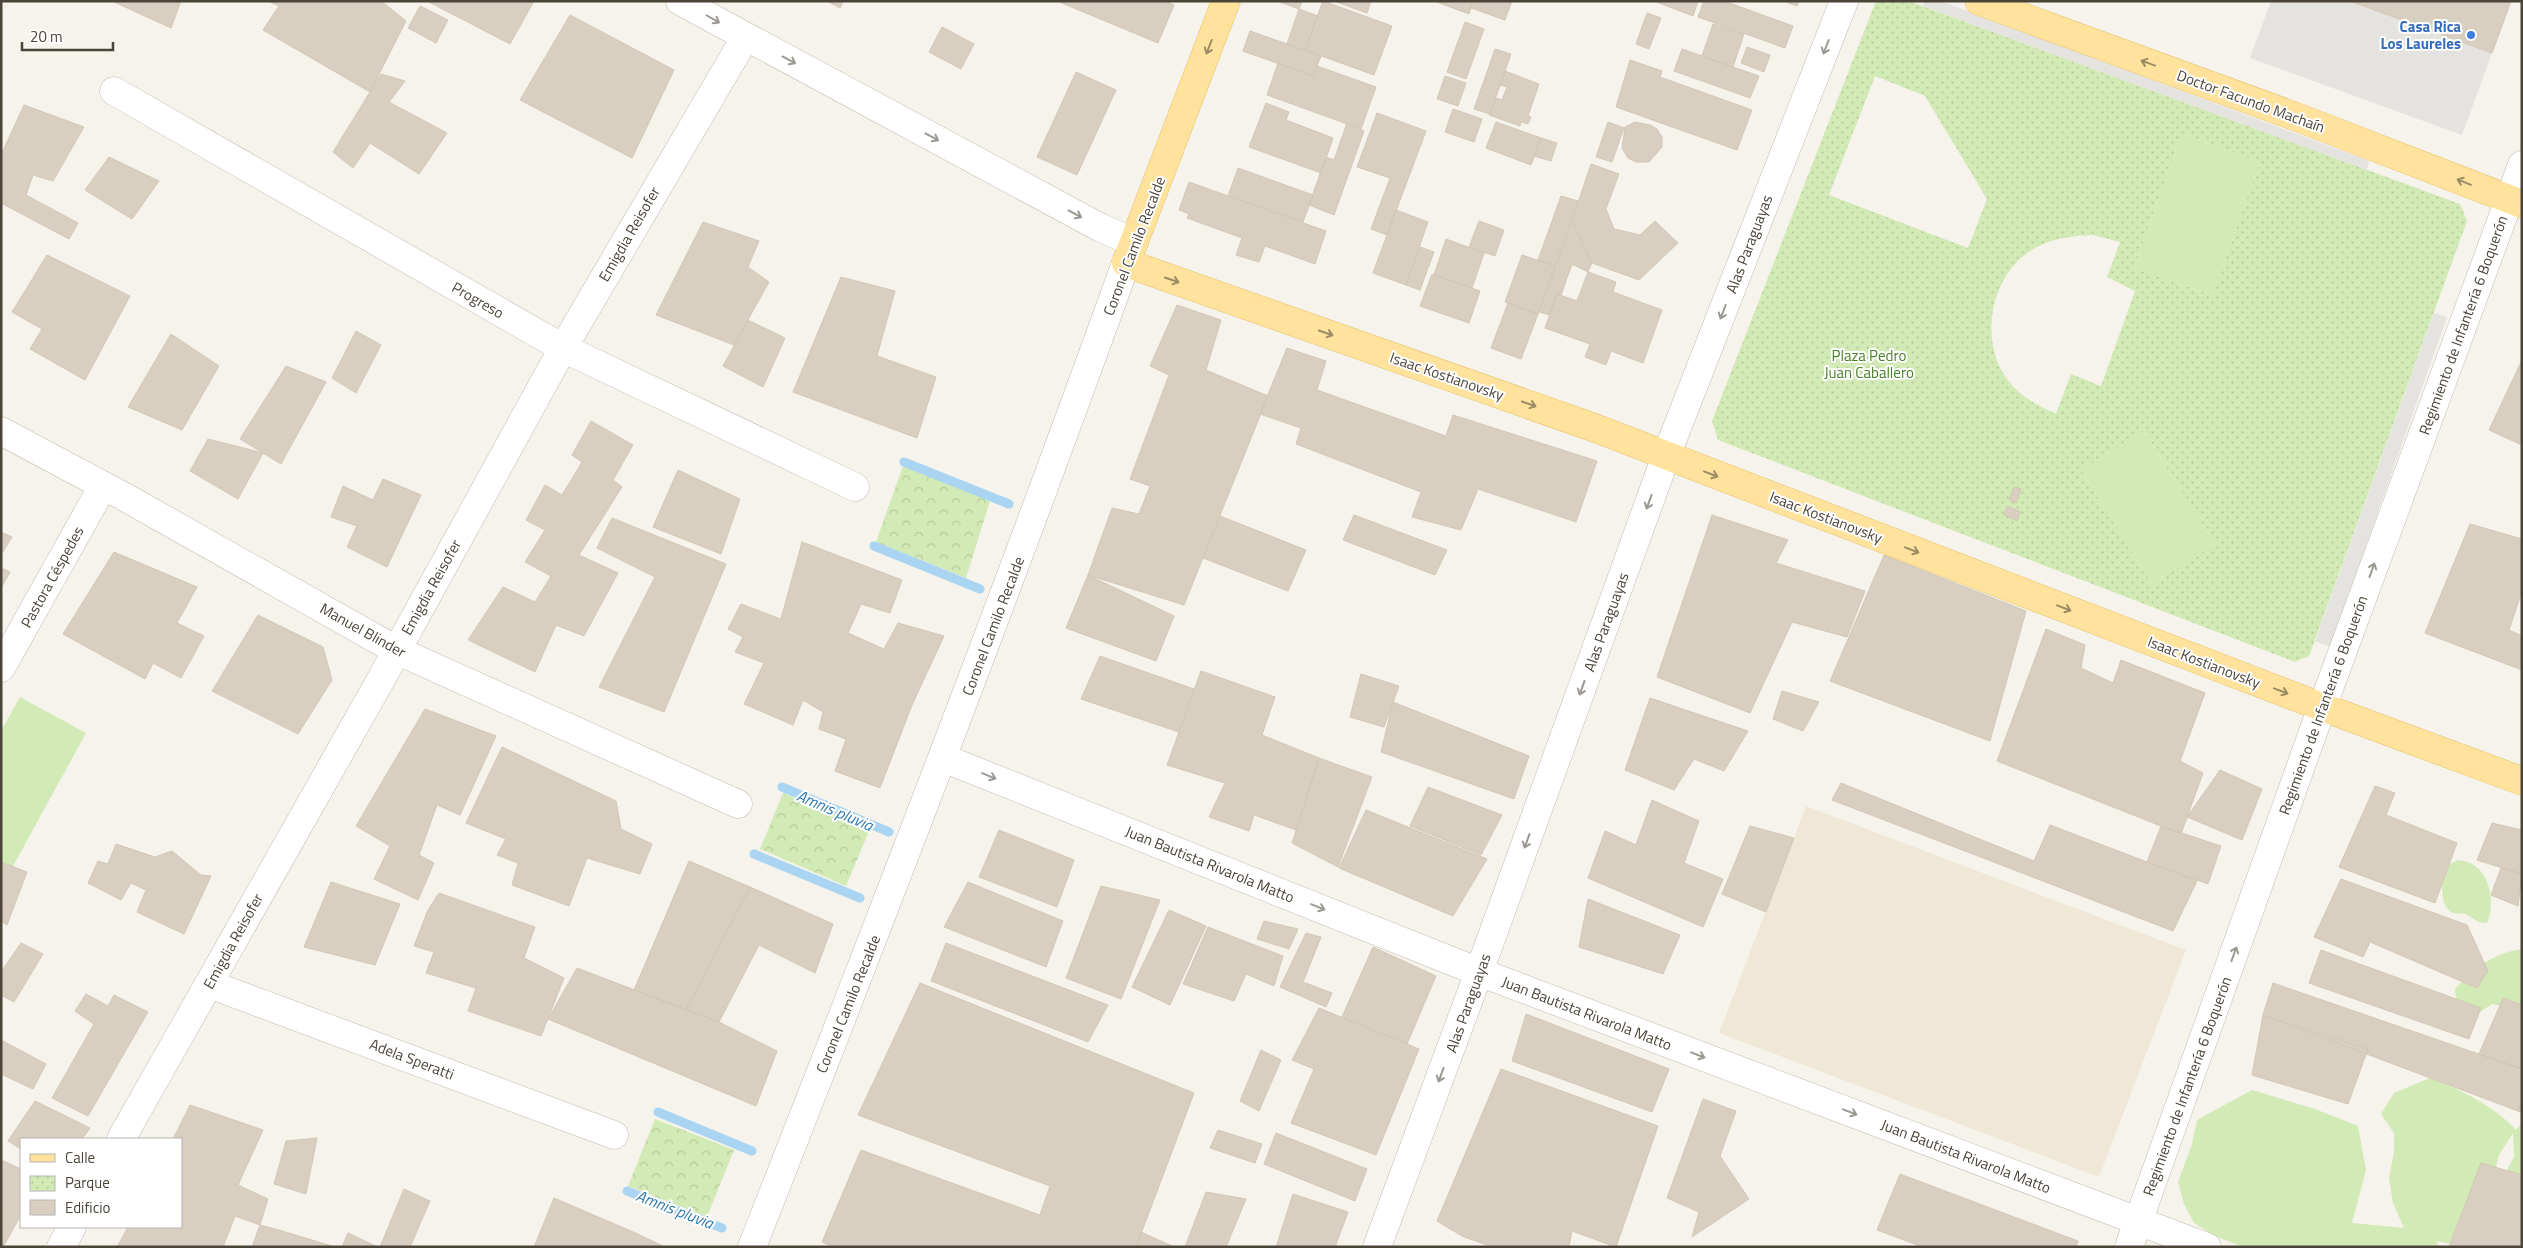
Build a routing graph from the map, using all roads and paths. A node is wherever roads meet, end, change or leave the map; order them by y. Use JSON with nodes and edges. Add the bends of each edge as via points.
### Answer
{"nodes":[{"id":1,"x":680,"y":1,"type":"edge"},
{"id":2,"x":1226,"y":1,"type":"edge"},
{"id":3,"x":1844,"y":1,"type":"edge"},
{"id":4,"x":1979,"y":1,"type":"edge"},
{"id":5,"x":745,"y":38,"type":"junction"},
{"id":6,"x":114,"y":91,"type":"dead end"},
{"id":7,"x":2522,"y":165,"type":"edge"},
{"id":8,"x":2516,"y":202,"type":"edge"},
{"id":9,"x":1130,"y":253,"type":"junction"},
{"id":10,"x":563,"y":348,"type":"junction"},
{"id":11,"x":1,"y":431,"type":"edge"},
{"id":12,"x":1666,"y":456,"type":"junction"},
{"id":13,"x":103,"y":486,"type":"junction"},
{"id":14,"x":854,"y":487,"type":"dead end"},
{"id":15,"x":396,"y":650,"type":"junction"},
{"id":16,"x":1,"y":668,"type":"edge"},
{"id":17,"x":2322,"y":707,"type":"junction"},
{"id":18,"x":943,"y":758,"type":"junction"},
{"id":19,"x":2522,"y":781,"type":"edge"},
{"id":20,"x":738,"y":804,"type":"dead end"},
{"id":21,"x":1479,"y":972,"type":"junction"},
{"id":22,"x":209,"y":984,"type":"junction"},
{"id":23,"x":614,"y":1135,"type":"dead end"},
{"id":24,"x":122,"y":1138,"type":"edge"},
{"id":25,"x":2139,"y":1222,"type":"junction"},
{"id":26,"x":71,"y":1228,"type":"edge"},
{"id":27,"x":61,"y":1247,"type":"edge"},
{"id":28,"x":752,"y":1247,"type":"edge"},
{"id":29,"x":1377,"y":1247,"type":"edge"},
{"id":30,"x":2129,"y":1247,"type":"edge"},
{"id":31,"x":2207,"y":1247,"type":"edge"}],
"edges":[{"from":1,"to":5,"type":"street","one_way":true},
{"from":2,"to":9,"type":"main road","name":"Coronel Camilo Recalde","one_way":true},
{"from":3,"to":12,"type":"street","name":"Alas Paraguayas","one_way":true},
{"from":8,"to":4,"type":"main road","name":"Doctor Facundo Machaín","one_way":true,"via":[[2294,116]]},
{"from":5,"to":9,"type":"street","one_way":true,"via":[[1101,228]]},
{"from":5,"to":10,"type":"street","name":"Emigdia Reisofer"},
{"from":6,"to":10,"type":"street","name":"Progreso"},
{"from":7,"to":8,"type":"street","name":"Regimiento de Infantería 6 Boquerón"},
{"from":17,"to":8,"type":"street","name":"Regimiento de Infantería 6 Boquerón","one_way":true},
{"from":9,"to":12,"type":"main road","name":"Isaac Kostianovsky","one_way":true},
{"from":9,"to":18,"type":"street","name":"Coronel Camilo Recalde"},
{"from":10,"to":14,"type":"street","name":"Progreso"},
{"from":10,"to":15,"type":"street","name":"Emigdia Reisofer"},
{"from":11,"to":13,"type":"street","name":"Manuel Blinder"},
{"from":12,"to":17,"type":"main road","name":"Isaac Kostianovsky","one_way":true},
{"from":12,"to":21,"type":"street","name":"Alas Paraguayas","one_way":true},
{"from":13,"to":15,"type":"street","name":"Manuel Blinder"},
{"from":13,"to":16,"type":"street","name":"Pastora Céspedes"},
{"from":15,"to":20,"type":"street","name":"Manuel Blinder"},
{"from":15,"to":22,"type":"street","name":"Emigdia Reisofer"},
{"from":17,"to":19,"type":"main road","name":"Isaac Kostianovsky"},
{"from":25,"to":17,"type":"street","name":"Regimiento de Infantería 6 Boquerón","one_way":true},
{"from":18,"to":21,"type":"street","name":"Juan Bautista Rivarola Matto","one_way":true},
{"from":18,"to":28,"type":"street","name":"Coronel Camilo Recalde"},
{"from":21,"to":25,"type":"street","name":"Juan Bautista Rivarola Matto","one_way":true},
{"from":21,"to":29,"type":"street","name":"Alas Paraguayas","one_way":true},
{"from":22,"to":23,"type":"street","name":"Adela Speratti"},
{"from":22,"to":24,"type":"street","name":"Emigdia Reisofer"},
{"from":25,"to":30,"type":"street","name":"Regimiento de Infantería 6 Boquerón"},
{"from":25,"to":31,"type":"street","name":"Juan Bautista Rivarola Matto"},
{"from":26,"to":27,"type":"street"}]}
